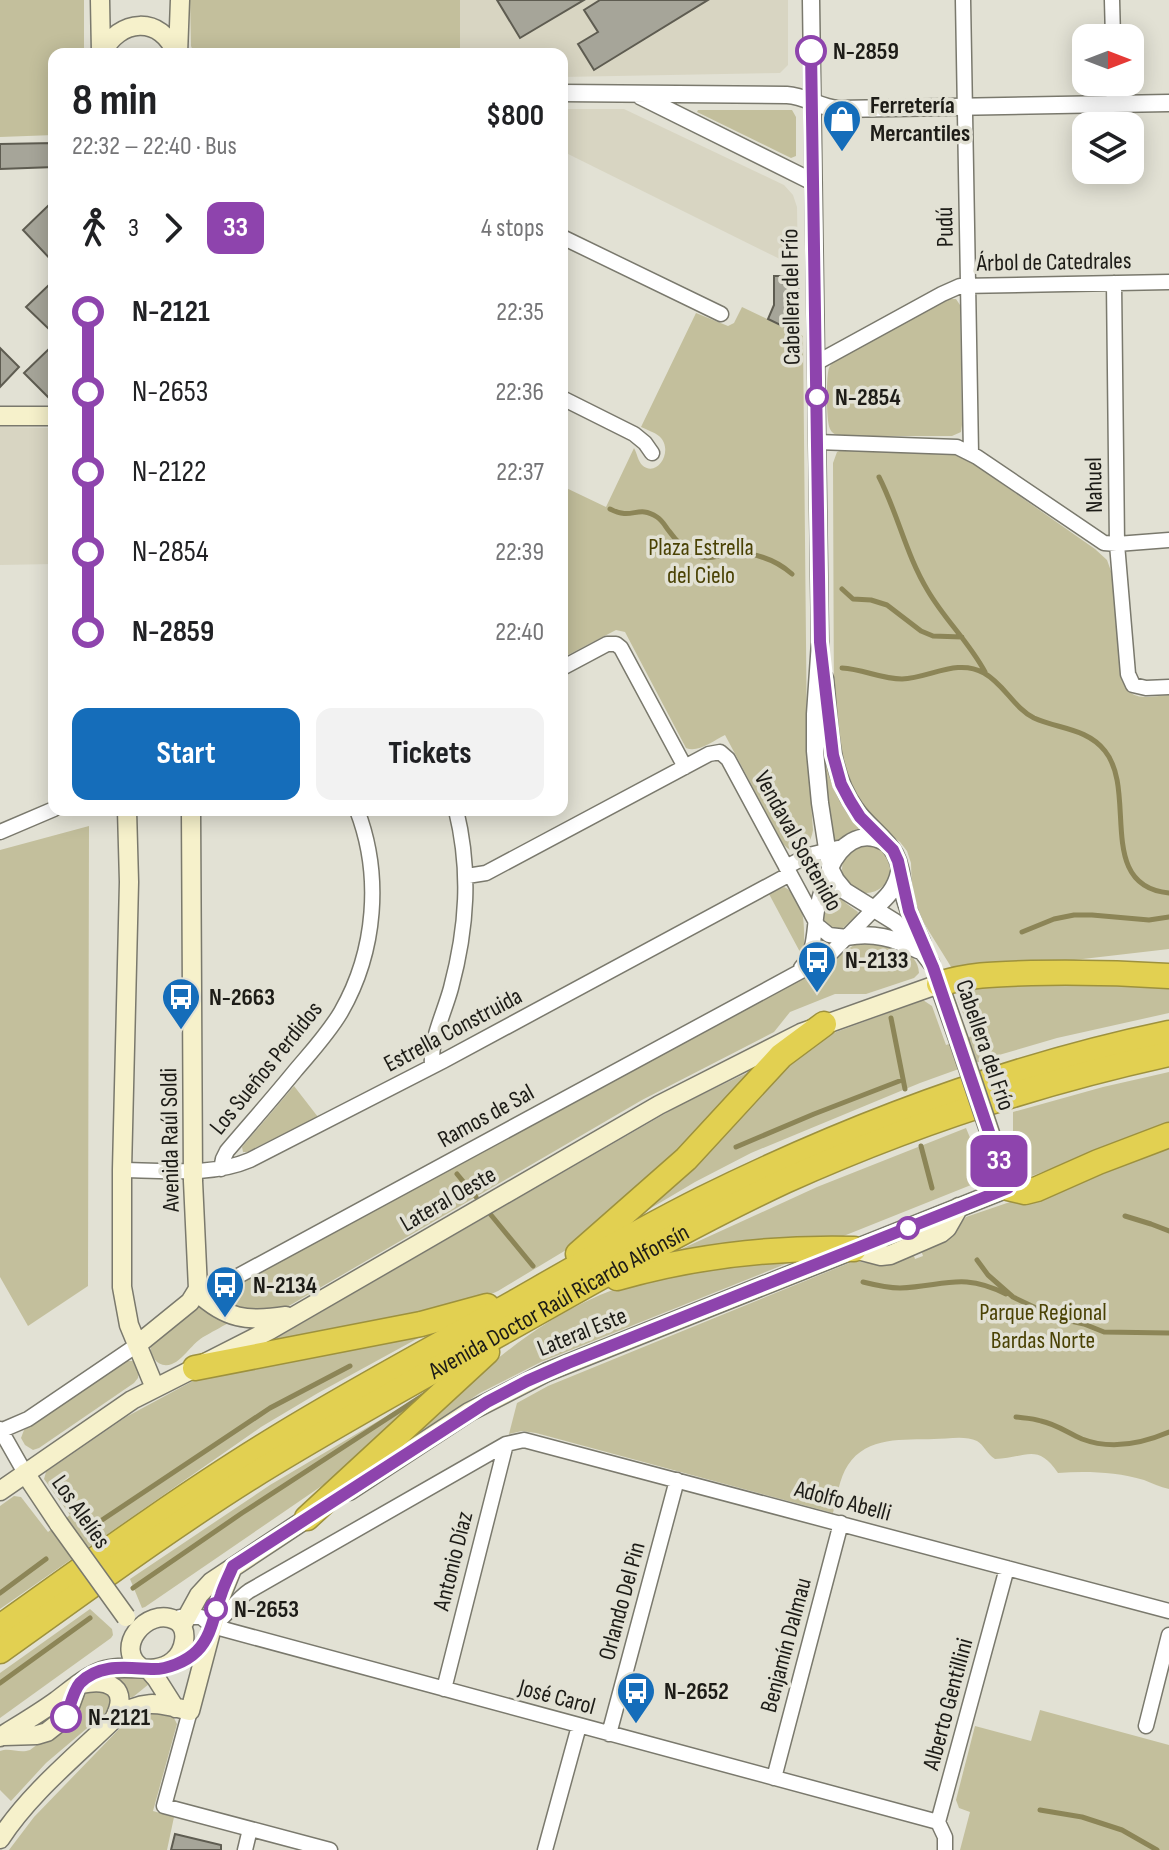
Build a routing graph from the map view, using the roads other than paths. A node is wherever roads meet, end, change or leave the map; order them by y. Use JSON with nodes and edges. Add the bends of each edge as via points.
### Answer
{"nodes":[{"id":1,"x":100,"y":0,"type":"edge"},
{"id":2,"x":180,"y":0,"type":"edge"},
{"id":3,"x":811,"y":0,"type":"edge"},
{"id":4,"x":963,"y":0,"type":"edge"},
{"id":5,"x":1112,"y":0,"type":"edge"},
{"id":6,"x":1113,"y":24,"type":"edge"},
{"id":7,"x":101,"y":48,"type":"edge"},
{"id":8,"x":104,"y":48,"type":"edge"},
{"id":9,"x":174,"y":48,"type":"edge"},
{"id":10,"x":177,"y":48,"type":"edge"},
{"id":11,"x":568,"y":93,"type":"edge"},
{"id":12,"x":635,"y":93,"type":"junction"},
{"id":13,"x":1114,"y":96,"type":"edge"},
{"id":14,"x":812,"y":102,"type":"junction"},
{"id":15,"x":1169,"y":103,"type":"edge"},
{"id":16,"x":1114,"y":104,"type":"junction"},
{"id":17,"x":965,"y":107,"type":"junction"},
{"id":18,"x":813,"y":182,"type":"junction"},
{"id":19,"x":568,"y":240,"type":"edge"},
{"id":20,"x":1169,"y":282,"type":"edge"},
{"id":21,"x":1114,"y":283,"type":"junction"},
{"id":22,"x":968,"y":285,"type":"junction"},
{"id":23,"x":721,"y":314,"type":"dead end"},
{"id":24,"x":816,"y":363,"type":"junction"},
{"id":25,"x":568,"y":401,"type":"edge"},
{"id":26,"x":0,"y":416,"type":"edge"},
{"id":27,"x":48,"y":416,"type":"edge"},
{"id":28,"x":817,"y":442,"type":"junction"},
{"id":29,"x":652,"y":453,"type":"dead end"},
{"id":30,"x":971,"y":453,"type":"junction"},
{"id":31,"x":1169,"y":540,"type":"edge"},
{"id":32,"x":1117,"y":544,"type":"junction"},
{"id":33,"x":820,"y":642,"type":"junction"},
{"id":34,"x":568,"y":665,"type":"edge"},
{"id":35,"x":1169,"y":687,"type":"edge"},
{"id":36,"x":685,"y":767,"type":"junction"},
{"id":37,"x":48,"y":812,"type":"edge"},
{"id":38,"x":127,"y":816,"type":"edge"},
{"id":39,"x":191,"y":816,"type":"edge"},
{"id":40,"x":359,"y":816,"type":"edge"},
{"id":41,"x":457,"y":816,"type":"edge"},
{"id":42,"x":0,"y":832,"type":"edge"},
{"id":43,"x":835,"y":849,"type":"junction"},
{"id":44,"x":891,"y":849,"type":"junction"},
{"id":45,"x":830,"y":868,"type":"junction"},
{"id":46,"x":788,"y":871,"type":"junction"},
{"id":47,"x":467,"y":876,"type":"junction"},
{"id":48,"x":874,"y":909,"type":"junction"},
{"id":49,"x":815,"y":922,"type":"junction"},
{"id":50,"x":847,"y":937,"type":"junction"},
{"id":51,"x":932,"y":967,"type":"junction"},
{"id":52,"x":794,"y":974,"type":"junction"},
{"id":53,"x":1169,"y":976,"type":"edge"},
{"id":54,"x":824,"y":1024,"type":"junction"},
{"id":55,"x":1169,"y":1033,"type":"edge"},
{"id":56,"x":1169,"y":1054,"type":"edge"},
{"id":57,"x":432,"y":1066,"type":"junction"},
{"id":58,"x":1169,"y":1135,"type":"edge"},
{"id":59,"x":221,"y":1169,"type":"junction"},
{"id":60,"x":122,"y":1170,"type":"junction"},
{"id":61,"x":193,"y":1171,"type":"junction"},
{"id":62,"x":1008,"y":1188,"type":"junction"},
{"id":63,"x":854,"y":1249,"type":"junction"},
{"id":64,"x":197,"y":1292,"type":"junction"},
{"id":65,"x":532,"y":1292,"type":"junction"},
{"id":66,"x":573,"y":1292,"type":"junction"},
{"id":67,"x":297,"y":1315,"type":"junction"},
{"id":68,"x":516,"y":1324,"type":"junction"},
{"id":69,"x":137,"y":1345,"type":"junction"},
{"id":70,"x":195,"y":1368,"type":"junction"},
{"id":71,"x":155,"y":1388,"type":"junction"},
{"id":72,"x":0,"y":1430,"type":"edge"},
{"id":73,"x":506,"y":1444,"type":"junction"},
{"id":74,"x":25,"y":1473,"type":"junction"},
{"id":75,"x":677,"y":1480,"type":"junction"},
{"id":76,"x":0,"y":1491,"type":"edge"},
{"id":77,"x":307,"y":1518,"type":"junction"},
{"id":78,"x":841,"y":1523,"type":"junction"},
{"id":79,"x":233,"y":1566,"type":"junction"},
{"id":80,"x":1007,"y":1568,"type":"junction"},
{"id":81,"x":1169,"y":1611,"type":"edge"},
{"id":82,"x":126,"y":1618,"type":"junction"},
{"id":83,"x":173,"y":1622,"type":"junction"},
{"id":84,"x":212,"y":1626,"type":"junction"},
{"id":85,"x":0,"y":1627,"type":"edge"},
{"id":86,"x":1169,"y":1635,"type":"edge"},
{"id":87,"x":132,"y":1638,"type":"junction"},
{"id":88,"x":0,"y":1651,"type":"edge"},
{"id":89,"x":193,"y":1654,"type":"junction"},
{"id":90,"x":152,"y":1670,"type":"junction"},
{"id":91,"x":78,"y":1684,"type":"junction"},
{"id":92,"x":444,"y":1689,"type":"junction"},
{"id":93,"x":134,"y":1705,"type":"junction"},
{"id":94,"x":186,"y":1705,"type":"junction"},
{"id":95,"x":114,"y":1719,"type":"junction"},
{"id":96,"x":579,"y":1726,"type":"junction"},
{"id":97,"x":1146,"y":1726,"type":"dead end"},
{"id":98,"x":609,"y":1734,"type":"junction"},
{"id":99,"x":1,"y":1737,"type":"edge"},
{"id":100,"x":774,"y":1778,"type":"junction"},
{"id":101,"x":938,"y":1822,"type":"junction"},
{"id":102,"x":250,"y":1829,"type":"junction"},
{"id":103,"x":0,"y":1839,"type":"edge"},
{"id":104,"x":245,"y":1850,"type":"edge"},
{"id":105,"x":330,"y":1850,"type":"edge"},
{"id":106,"x":545,"y":1850,"type":"edge"},
{"id":107,"x":945,"y":1850,"type":"edge"}],
"edges":[{"from":1,"to":7,"type":"main road"},
{"from":2,"to":10,"type":"main road"},
{"from":3,"to":14,"type":"street","name":"Cabellera del Frío"},
{"from":4,"to":17,"type":"street","name":"Pudú"},
{"from":5,"to":6,"type":"street"},
{"from":8,"to":9,"type":"main road","via":[[117,33],[142,26],[161,32]]},
{"from":11,"to":12,"type":"street"},
{"from":12,"to":14,"type":"street","via":[[787,95]]},
{"from":12,"to":18,"type":"street"},
{"from":13,"to":16,"type":"street"},
{"from":14,"to":17,"type":"street","via":[[832,108]]},
{"from":14,"to":18,"type":"street","name":"Cabellera del Frío"},
{"from":15,"to":16,"type":"street"},
{"from":16,"to":17,"type":"street"},
{"from":17,"to":22,"type":"street","name":"Pudú"},
{"from":18,"to":24,"type":"street","name":"Cabellera del Frío"},
{"from":19,"to":23,"type":"street"},
{"from":20,"to":21,"type":"street","name":"Árbol de Catedrales"},
{"from":21,"to":22,"type":"street","name":"Árbol de Catedrales"},
{"from":21,"to":32,"type":"street","name":"Nahuel"},
{"from":22,"to":24,"type":"street","name":"Árbol de Catedrales"},
{"from":22,"to":30,"type":"street","name":"Pudú"},
{"from":24,"to":28,"type":"street","name":"Cabellera del Frío"},
{"from":25,"to":29,"type":"street","via":[[634,434]]},
{"from":26,"to":27,"type":"main road"},
{"from":28,"to":30,"type":"street","via":[[950,445]]},
{"from":28,"to":33,"type":"street","name":"Cabellera del Frío"},
{"from":30,"to":32,"type":"street","via":[[1099,541]]},
{"from":31,"to":32,"type":"street"},
{"from":32,"to":35,"type":"street","name":"Nahuel","via":[[1128,674],[1133,685]]},
{"from":33,"to":43,"type":"street","name":"Cabellera del Frío","via":[[815,751]]},
{"from":33,"to":44,"type":"street","name":"Cabellera del Frío","via":[[838,775],[855,809]]},
{"from":34,"to":36,"type":"street","via":[[616,644]]},
{"from":36,"to":46,"type":"street","name":"Vendaval Sostenido","via":[[709,754],[720,752],[728,759]]},
{"from":36,"to":47,"type":"street","via":[[486,873]]},
{"from":37,"to":42,"type":"street"},
{"from":38,"to":60,"type":"main road","name":"Avenida Raúl Soldi"},
{"from":39,"to":61,"type":"main road","name":"Avenida Raúl Soldi"},
{"from":40,"to":59,"type":"street","name":"Los Sueños Perdidos","via":[[373,883],[357,976],[332,1025],[227,1151]]},
{"from":41,"to":47,"type":"street"},
{"from":43,"to":44,"type":"street","via":[[864,837],[877,838]]},
{"from":43,"to":45,"type":"street"},
{"from":43,"to":46,"type":"street","name":"Estrella Construida","via":[[809,855]]},
{"from":44,"to":48,"type":"street","via":[[899,874]]},
{"from":44,"to":51,"type":"street","name":"Cabellera del Frío"},
{"from":45,"to":48,"type":"street","name":"Cabellera del Frío","via":[[845,891]]},
{"from":45,"to":49,"type":"street"},
{"from":46,"to":49,"type":"street","name":"Vendaval Sostenido"},
{"from":46,"to":57,"type":"street","name":"Estrella Construida"},
{"from":47,"to":57,"type":"street","via":[[459,949],[432,1048]]},
{"from":48,"to":50,"type":"street","name":"Ramos de Sal"},
{"from":48,"to":51,"type":"street","name":"Cabellera del Frío","via":[[901,927]]},
{"from":49,"to":50,"type":"street","name":"Vendaval Sostenido","via":[[829,935]]},
{"from":49,"to":52,"type":"street","via":[[811,954]]},
{"from":50,"to":51,"type":"street","via":[[882,936],[902,942]]},
{"from":50,"to":52,"type":"street","name":"Ramos de Sal","via":[[827,956]]},
{"from":51,"to":53,"type":"highway","via":[[966,976]]},
{"from":51,"to":54,"type":"main road","name":"Lateral Oeste"},
{"from":51,"to":62,"type":"main road","name":"Cabellera del Frío","bridge":true},
{"from":52,"to":64,"type":"street","name":"Ramos de Sal","via":[[219,1286]]},
{"from":54,"to":65,"type":"highway","via":[[774,1064],[667,1178]]},
{"from":54,"to":67,"type":"main road","name":"Lateral Oeste","via":[[659,1105]]},
{"from":55,"to":65,"type":"highway","name":"Avenida Doctor Raúl Ricardo Alfonsín","via":[[1010,1074],[852,1131],[700,1200]]},
{"from":56,"to":66,"type":"highway","name":"Avenida Doctor Raúl Ricardo Alfonsín","via":[[1028,1089],[880,1141],[720,1213]]},
{"from":57,"to":59,"type":"street","name":"Estrella Construida","via":[[250,1160]]},
{"from":58,"to":62,"type":"highway","via":[[1037,1189]]},
{"from":59,"to":61,"type":"street","name":"Estrella Construida"},
{"from":60,"to":61,"type":"street","name":"Estrella Construida"},
{"from":60,"to":69,"type":"main road","name":"Avenida Raúl Soldi","via":[[123,1294]]},
{"from":61,"to":64,"type":"main road","name":"Avenida Raúl Soldi"},
{"from":62,"to":63,"type":"main road","via":[[959,1207],[941,1233],[890,1255]]},
{"from":63,"to":66,"type":"highway","via":[[785,1249],[705,1259]]},
{"from":63,"to":77,"type":"main road","name":"Lateral Este","via":[[527,1381],[453,1422]]},
{"from":64,"to":67,"type":"main road","via":[[215,1308],[238,1317]]},
{"from":64,"to":69,"type":"main road"},
{"from":65,"to":70,"type":"highway","via":[[432,1322]]},
{"from":65,"to":85,"type":"highway","name":"Avenida Doctor Raúl Ricardo Alfonsín","via":[[261,1448]]},
{"from":66,"to":68,"type":"highway","name":"Avenida Doctor Raúl Ricardo Alfonsín"},
{"from":67,"to":70,"type":"main road","name":"Lateral Oeste"},
{"from":68,"to":77,"type":"highway"},
{"from":68,"to":88,"type":"highway","name":"Avenida Doctor Raúl Ricardo Alfonsín","via":[[253,1476]]},
{"from":69,"to":71,"type":"main road","name":"Avenida Raúl Soldi"},
{"from":69,"to":72,"type":"street","via":[[28,1419]]},
{"from":70,"to":71,"type":"main road","name":"Lateral Oeste"},
{"from":71,"to":74,"type":"main road","name":"Lateral Oeste"},
{"from":72,"to":74,"type":"street","name":"Los Alelíes"},
{"from":73,"to":75,"type":"street","name":"Adolfo Abelli","via":[[532,1441]]},
{"from":73,"to":84,"type":"street","via":[[243,1594]]},
{"from":73,"to":92,"type":"street","name":"Antonio Díaz"},
{"from":74,"to":76,"type":"main road","name":"Lateral Oeste"},
{"from":74,"to":82,"type":"main road","name":"Los Alelíes","bridge":true},
{"from":75,"to":78,"type":"street","name":"Adolfo Abelli"},
{"from":75,"to":98,"type":"street","name":"Orlando Del Pin"},
{"from":77,"to":79,"type":"main road","name":"Lateral Este"},
{"from":78,"to":80,"type":"street","name":"Adolfo Abelli"},
{"from":78,"to":100,"type":"street","name":"Benjamín Dalmau"},
{"from":79,"to":83,"type":"main road","name":"Lateral Este"},
{"from":79,"to":84,"type":"main road"},
{"from":80,"to":81,"type":"street","name":"Adolfo Abelli"},
{"from":80,"to":101,"type":"street","name":"Alberto Gentillini"},
{"from":82,"to":83,"type":"main road"},
{"from":82,"to":87,"type":"main road","name":"Los Alelíes"},
{"from":83,"to":84,"type":"street","name":"José Carol","via":[[201,1617]]},
{"from":83,"to":87,"type":"main road","via":[[138,1630]]},
{"from":83,"to":89,"type":"main road"},
{"from":83,"to":90,"type":"main road","via":[[184,1641],[181,1652]]},
{"from":84,"to":89,"type":"main road"},
{"from":84,"to":92,"type":"street","name":"José Carol"},
{"from":84,"to":94,"type":"main road"},
{"from":86,"to":97,"type":"street"},
{"from":87,"to":90,"type":"main road","via":[[131,1656]]},
{"from":89,"to":90,"type":"main road"},
{"from":89,"to":94,"type":"main road"},
{"from":90,"to":91,"type":"main road","via":[[108,1669]]},
{"from":90,"to":93,"type":"main road","via":[[153,1691]]},
{"from":90,"to":94,"type":"main road"},
{"from":91,"to":95,"type":"main road","via":[[107,1683],[116,1690],[120,1705]]},
{"from":91,"to":99,"type":"main road","via":[[66,1717],[47,1732]]},
{"from":92,"to":96,"type":"street","name":"José Carol"},
{"from":93,"to":94,"type":"main road"},
{"from":93,"to":95,"type":"main road"},
{"from":94,"to":102,"type":"street","via":[[164,1806]]},
{"from":95,"to":103,"type":"main road","via":[[28,1802]]},
{"from":96,"to":98,"type":"street","name":"José Carol"},
{"from":96,"to":106,"type":"street"},
{"from":98,"to":100,"type":"street","name":"José Carol"},
{"from":100,"to":101,"type":"street","name":"José Carol"},
{"from":101,"to":107,"type":"street","name":"Alberto Gentillini"},
{"from":102,"to":104,"type":"street"},
{"from":102,"to":105,"type":"street"}]}
